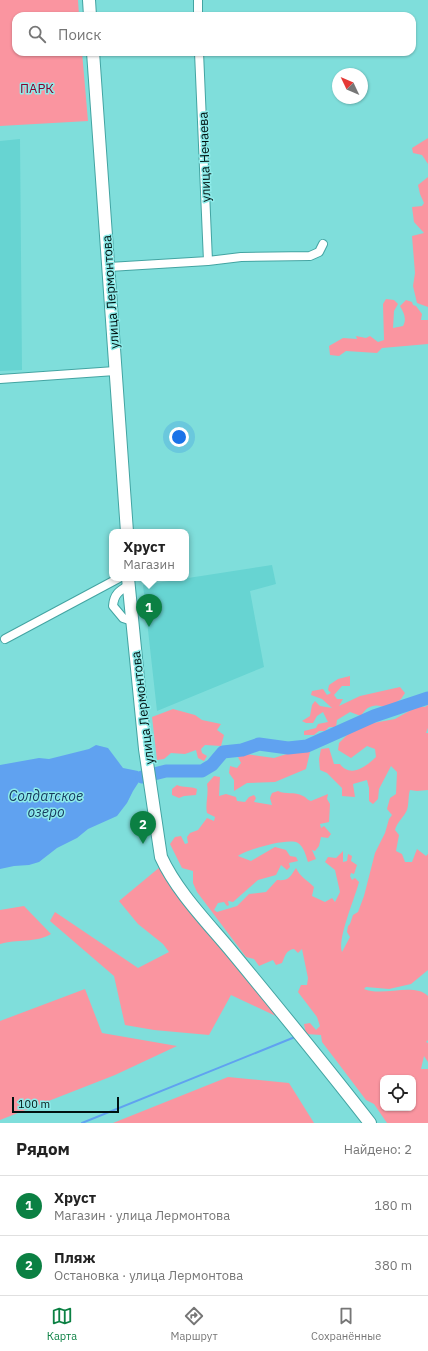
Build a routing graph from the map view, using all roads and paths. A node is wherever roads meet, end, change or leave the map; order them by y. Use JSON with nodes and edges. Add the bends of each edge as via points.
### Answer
{"nodes":[{"id":1,"x":89,"y":0,"type":"edge"},
{"id":2,"x":198,"y":0,"type":"edge"},
{"id":3,"x":90,"y":12,"type":"edge"},
{"id":4,"x":198,"y":12,"type":"edge"},
{"id":5,"x":93,"y":56,"type":"edge"},
{"id":6,"x":199,"y":56,"type":"edge"},
{"id":7,"x":323,"y":244,"type":"dead end"},
{"id":8,"x":208,"y":261,"type":"junction"},
{"id":9,"x":109,"y":267,"type":"junction"},
{"id":10,"x":115,"y":371,"type":"junction"},
{"id":11,"x":0,"y":379,"type":"edge"},
{"id":12,"x":127,"y":529,"type":"edge"},
{"id":13,"x":112,"y":581,"type":"edge"},
{"id":14,"x":129,"y":582,"type":"edge"},
{"id":15,"x":132,"y":621,"type":"junction"},
{"id":16,"x":6,"y":639,"type":"dead end"},
{"id":17,"x":370,"y":1123,"type":"edge"}],
"edges":[{"from":1,"to":3,"type":"main road"},
{"from":2,"to":4,"type":"street"},
{"from":5,"to":9,"type":"main road","name":"улица Лермонтова"},
{"from":6,"to":8,"type":"street","name":"улица Нечаева"},
{"from":7,"to":8,"type":"street","via":[[319,252],[310,256],[242,257]]},
{"from":8,"to":9,"type":"street"},
{"from":9,"to":10,"type":"main road","name":"улица Лермонтова"},
{"from":10,"to":11,"type":"street"},
{"from":10,"to":12,"type":"main road","name":"улица Лермонтова"},
{"from":13,"to":16,"type":"street"},
{"from":14,"to":15,"type":"main road","name":"улица Лермонтова"},
{"from":14,"to":15,"type":"street","via":[[118,591],[113,606],[123,618]]},
{"from":15,"to":17,"type":"main road","name":"улица Лермонтова","via":[[145,749],[157,838],[165,867]]}]}
